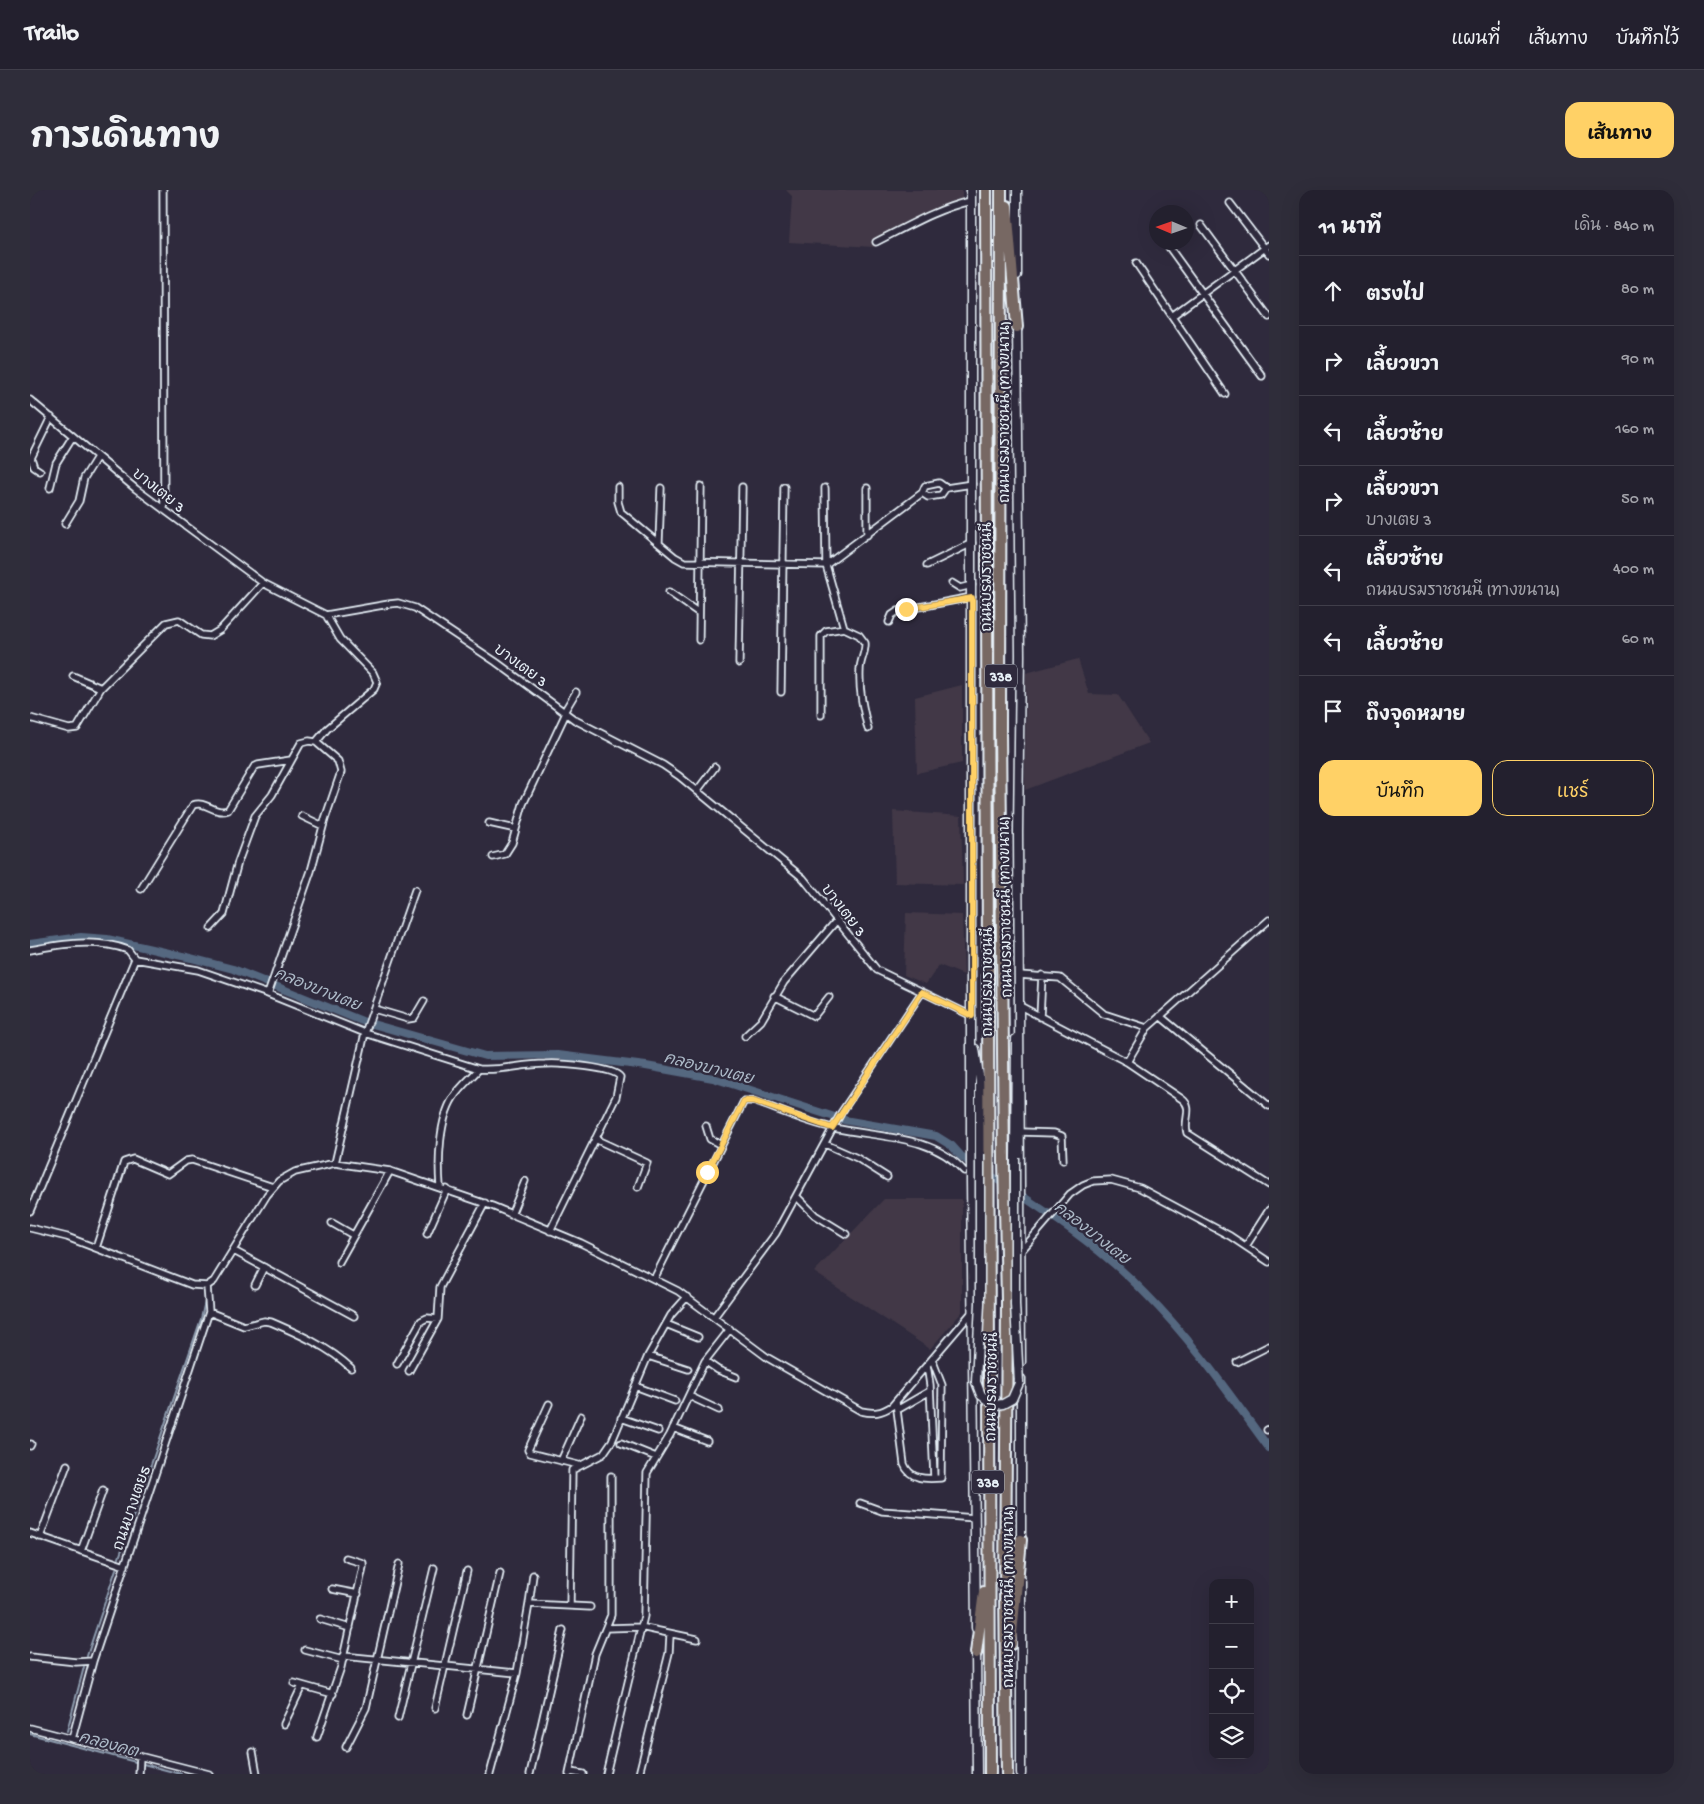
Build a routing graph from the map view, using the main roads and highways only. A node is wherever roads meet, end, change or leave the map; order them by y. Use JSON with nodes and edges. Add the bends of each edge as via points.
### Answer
{"nodes":[{"id":1,"x":971,"y":190,"type":"edge"},
{"id":2,"x":986,"y":190,"type":"edge"},
{"id":3,"x":1001,"y":190,"type":"edge"},
{"id":4,"x":1005,"y":190,"type":"edge"},
{"id":5,"x":1017,"y":190,"type":"edge"},
{"id":6,"x":1017,"y":327,"type":"junction"},
{"id":7,"x":1020,"y":1003,"type":"junction"},
{"id":8,"x":972,"y":1020,"type":"junction"},
{"id":9,"x":984,"y":1155,"type":"junction"},
{"id":10,"x":1021,"y":1540,"type":"junction"},
{"id":11,"x":989,"y":1555,"type":"junction"},
{"id":12,"x":976,"y":1653,"type":"junction"},
{"id":13,"x":1007,"y":1684,"type":"junction"},
{"id":14,"x":977,"y":1774,"type":"edge"},
{"id":15,"x":990,"y":1774,"type":"edge"},
{"id":16,"x":1007,"y":1774,"type":"edge"},
{"id":17,"x":1021,"y":1774,"type":"edge"}],
"edges":[{"from":1,"to":8,"type":"main road","number":"338"},
{"from":2,"to":9,"type":"highway","name":"ถนนบรมราชชนนี","number":"338"},
{"from":3,"to":13,"type":"highway","name":"ถนนบรมราชชนนี","number":"338","via":[[1000,729],[1007,1300],[1004,1592]]},
{"from":4,"to":6,"type":"highway"},
{"from":5,"to":6,"type":"main road","name":"ถนนบรมราชชนนี (ทางขนาน)","number":"338"},
{"from":6,"to":7,"type":"main road","name":"ถนนบรมราชชนนี (ทางขนาน)","number":"338"},
{"from":7,"to":9,"type":"main road","bridge":true,"via":[[1015,1050],[1015,1304],[1019,1382],[1012,1399],[994,1405],[981,1395],[976,1382]]},
{"from":7,"to":10,"type":"main road","name":"ถนนบรมราชชนนี (ทางขนาน)","number":"338"},
{"from":8,"to":9,"type":"main road"},
{"from":8,"to":12,"type":"main road","number":"338"},
{"from":9,"to":11,"type":"highway","name":"ถนนบรมราชชนนี","number":"338","via":[[989,1190]]},
{"from":10,"to":13,"type":"highway"},
{"from":10,"to":17,"type":"main road","name":"ถนนบรมราชชนนี (ทางขนาน)","number":"338"},
{"from":11,"to":12,"type":"highway"},
{"from":11,"to":15,"type":"highway","name":"ถนนบรมราชชนนี","number":"338"},
{"from":12,"to":14,"type":"main road","number":"338"},
{"from":13,"to":16,"type":"highway","name":"ถนนบรมราชชนนี","number":"338"}]}
